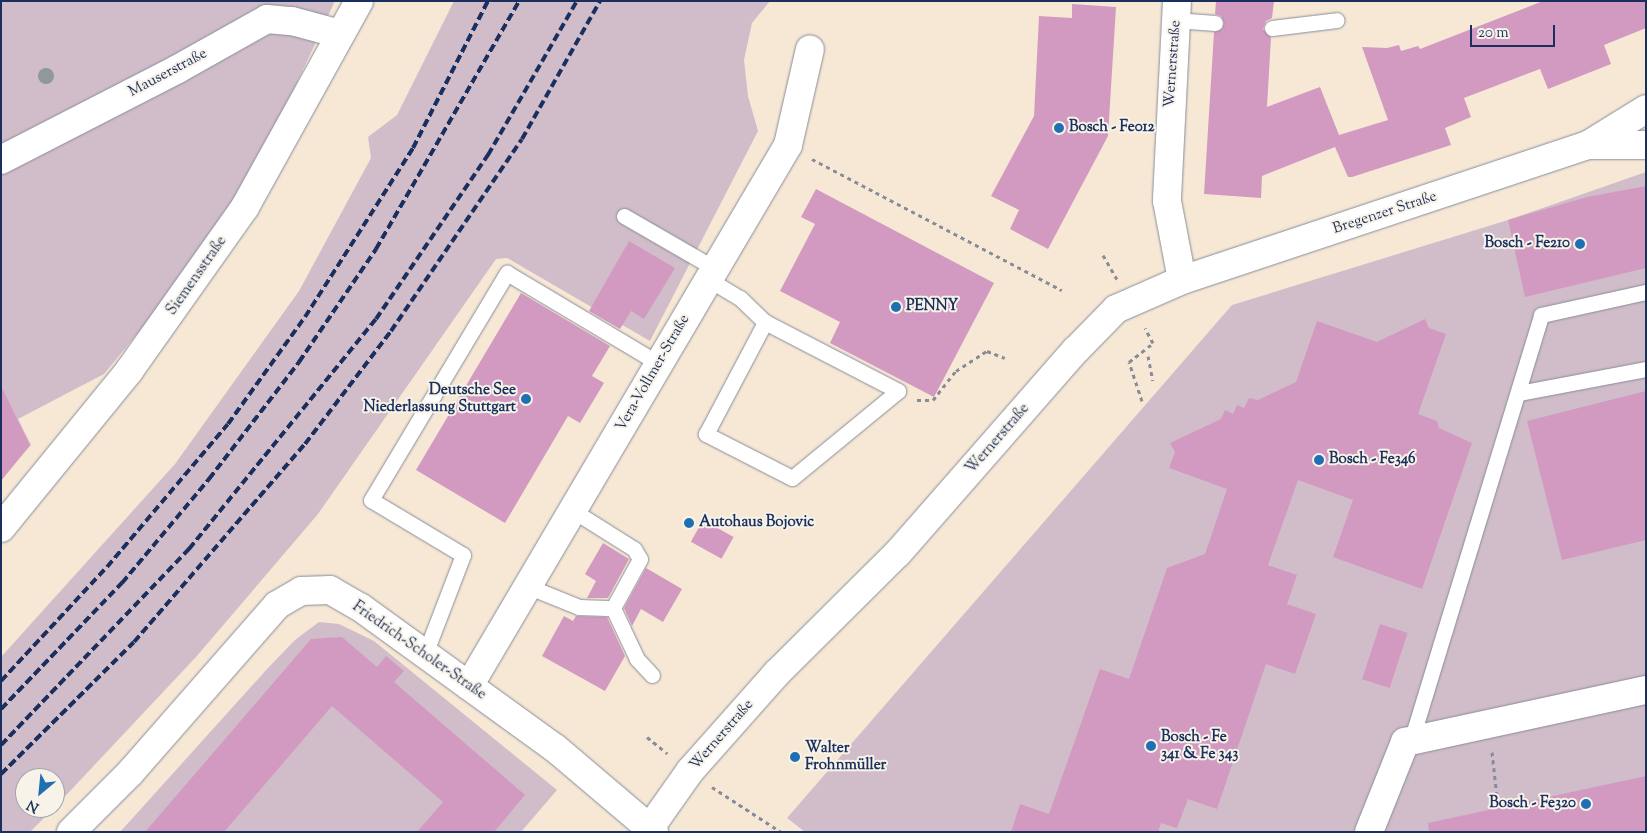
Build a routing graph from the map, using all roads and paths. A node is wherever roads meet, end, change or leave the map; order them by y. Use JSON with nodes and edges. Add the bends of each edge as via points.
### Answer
{"nodes":[{"id":1,"x":359,"y":1,"type":"edge"},
{"id":2,"x":1176,"y":11,"type":"edge"},
{"id":3,"x":1337,"y":20,"type":"dead end"},
{"id":4,"x":1214,"y":23,"type":"dead end"},
{"id":5,"x":1272,"y":28,"type":"dead end"},
{"id":6,"x":340,"y":34,"type":"junction"},
{"id":7,"x":810,"y":49,"type":"dead end"},
{"id":8,"x":1646,"y":109,"type":"edge"},
{"id":9,"x":788,"y":145,"type":"junction"},
{"id":10,"x":1646,"y":145,"type":"edge"},
{"id":11,"x":1588,"y":146,"type":"junction"},
{"id":12,"x":1,"y":160,"type":"edge"},
{"id":13,"x":624,"y":216,"type":"dead end"},
{"id":14,"x":711,"y":274,"type":"junction"},
{"id":15,"x":1182,"y":280,"type":"junction"},
{"id":16,"x":1062,"y":290,"type":"dead end"},
{"id":17,"x":1646,"y":292,"type":"edge"},
{"id":18,"x":765,"y":322,"type":"junction"},
{"id":19,"x":1148,"y":356,"type":"dead end"},
{"id":20,"x":1005,"y":358,"type":"dead end"},
{"id":21,"x":658,"y":363,"type":"junction"},
{"id":22,"x":1646,"y":369,"type":"edge"},
{"id":23,"x":1153,"y":381,"type":"dead end"},
{"id":24,"x":898,"y":391,"type":"junction"},
{"id":25,"x":1519,"y":393,"type":"junction"},
{"id":26,"x":572,"y":510,"type":"junction"},
{"id":27,"x":1,"y":528,"type":"edge"},
{"id":28,"x":527,"y":586,"type":"junction"},
{"id":29,"x":614,"y":608,"type":"junction"},
{"id":30,"x":425,"y":654,"type":"junction"},
{"id":31,"x":652,"y":675,"type":"dead end"},
{"id":32,"x":468,"y":686,"type":"junction"},
{"id":33,"x":1646,"y":690,"type":"edge"},
{"id":34,"x":1489,"y":724,"type":"junction"},
{"id":35,"x":1412,"y":740,"type":"junction"},
{"id":36,"x":1498,"y":806,"type":"dead end"},
{"id":37,"x":748,"y":813,"type":"dead end"},
{"id":38,"x":650,"y":830,"type":"edge"},
{"id":39,"x":71,"y":832,"type":"edge"},
{"id":40,"x":781,"y":832,"type":"edge"},
{"id":41,"x":1368,"y":832,"type":"edge"}],
"edges":[{"from":1,"to":6,"type":"street","name":"Siemensstraße"},
{"from":2,"to":4,"type":"lane"},
{"from":2,"to":15,"type":"street","name":"Wernerstraße","via":[[1167,201]]},
{"from":3,"to":5,"type":"lane"},
{"from":6,"to":12,"type":"street","name":"Mauserstraße","via":[[292,21],[268,19]]},
{"from":6,"to":27,"type":"street","name":"Siemensstraße","via":[[245,208],[129,371]]},
{"from":7,"to":9,"type":"street","name":"Vera-Vollmer-Straße"},
{"from":8,"to":11,"type":"street","name":"Bregenzer Straße"},
{"from":9,"to":14,"type":"street","name":"Vera-Vollmer-Straße"},
{"from":9,"to":16,"type":"path"},
{"from":10,"to":11,"type":"street","name":"Bregenzer Straße"},
{"from":11,"to":15,"type":"street","name":"Bregenzer Straße"},
{"from":13,"to":14,"type":"lane"},
{"from":14,"to":18,"type":"lane"},
{"from":14,"to":21,"type":"street","name":"Vera-Vollmer-Straße"},
{"from":15,"to":38,"type":"street","name":"Wernerstraße","via":[[1130,301],[1106,318],[898,553],[736,719],[690,771]]},
{"from":17,"to":25,"type":"lane","via":[[1541,315]]},
{"from":18,"to":24,"type":"lane"},
{"from":18,"to":24,"type":"lane","via":[[706,434],[792,478]]},
{"from":19,"to":23,"type":"path"},
{"from":20,"to":24,"type":"path","via":[[987,351],[956,371],[934,400],[922,403]]},
{"from":21,"to":26,"type":"street","name":"Vera-Vollmer-Straße"},
{"from":21,"to":30,"type":"lane","via":[[507,273],[371,500],[464,555]]},
{"from":22,"to":25,"type":"lane"},
{"from":25,"to":35,"type":"lane","via":[[1451,603]]},
{"from":26,"to":28,"type":"street","name":"Vera-Vollmer-Straße"},
{"from":26,"to":29,"type":"lane","via":[[634,549],[640,559]]},
{"from":28,"to":29,"type":"lane","via":[[579,607]]},
{"from":28,"to":32,"type":"street","name":"Vera-Vollmer-Straße"},
{"from":29,"to":31,"type":"lane","via":[[637,659]]},
{"from":30,"to":32,"type":"street","name":"Friedrich-Scholer-Straße"},
{"from":30,"to":39,"type":"street","name":"Friedrich-Scholer-Straße","via":[[360,607],[330,590],[301,591],[277,605],[130,773]]},
{"from":32,"to":38,"type":"street","name":"Friedrich-Scholer-Straße","via":[[555,748]]},
{"from":33,"to":34,"type":"street"},
{"from":34,"to":35,"type":"street"},
{"from":34,"to":36,"type":"path"},
{"from":35,"to":41,"type":"street","via":[[1405,742]]},
{"from":37,"to":40,"type":"path"}]}
